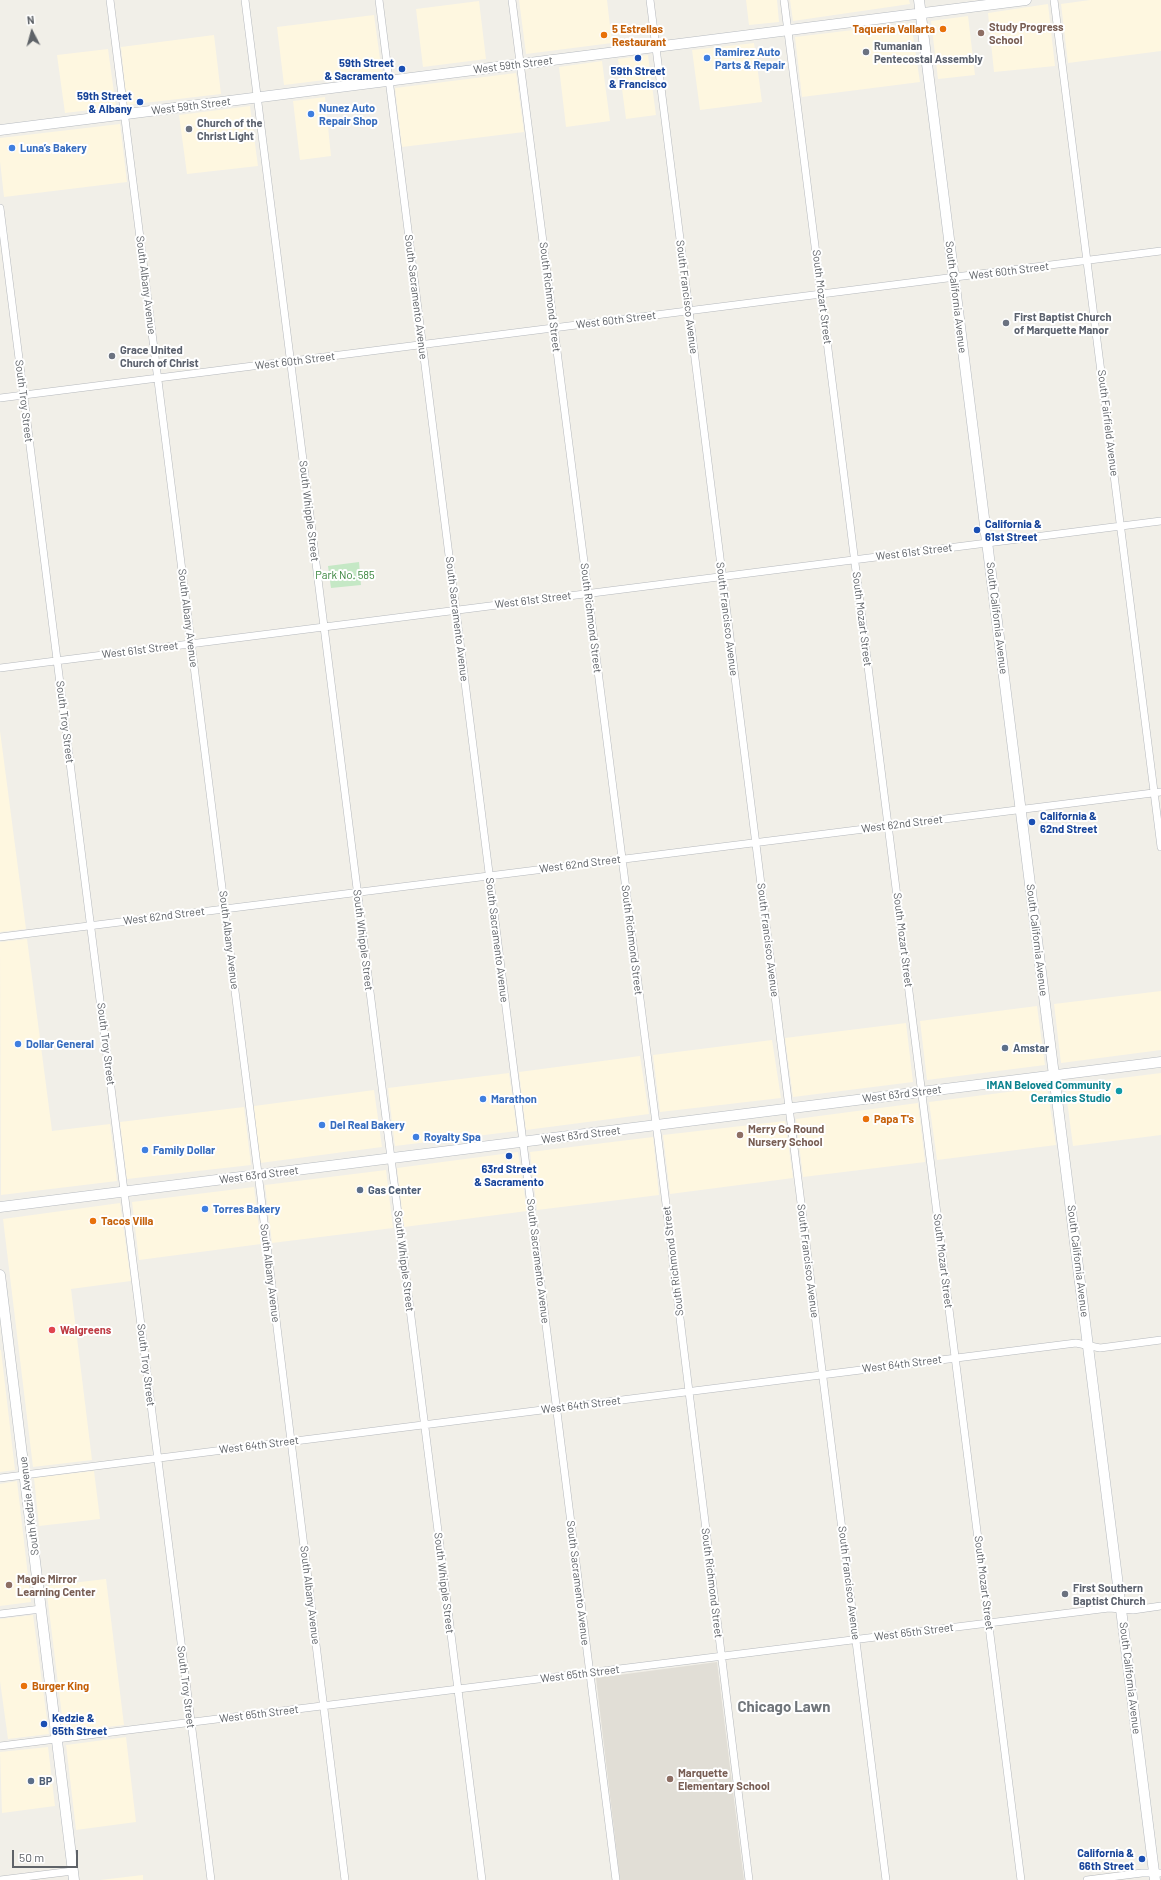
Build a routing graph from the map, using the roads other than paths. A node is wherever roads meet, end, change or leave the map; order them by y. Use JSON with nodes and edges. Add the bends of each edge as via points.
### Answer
{"nodes":[{"id":1,"x":110,"y":0,"type":"edge"},
{"id":2,"x":245,"y":0,"type":"edge"},
{"id":3,"x":379,"y":0,"type":"edge"},
{"id":4,"x":512,"y":0,"type":"edge"},
{"id":5,"x":650,"y":0,"type":"edge"},
{"id":6,"x":784,"y":0,"type":"edge"},
{"id":7,"x":919,"y":0,"type":"edge"},
{"id":8,"x":1026,"y":0,"type":"edge"},
{"id":9,"x":1054,"y":0,"type":"edge"},
{"id":10,"x":920,"y":13,"type":"junction"},
{"id":11,"x":788,"y":30,"type":"junction"},
{"id":12,"x":656,"y":47,"type":"junction"},
{"id":13,"x":521,"y":64,"type":"junction"},
{"id":14,"x":389,"y":81,"type":"junction"},
{"id":15,"x":257,"y":97,"type":"junction"},
{"id":16,"x":124,"y":114,"type":"junction"},
{"id":17,"x":0,"y":130,"type":"edge"},
{"id":18,"x":0,"y":208,"type":"edge"},
{"id":19,"x":1161,"y":252,"type":"edge"},
{"id":20,"x":1087,"y":261,"type":"junction"},
{"id":21,"x":954,"y":278,"type":"junction"},
{"id":22,"x":821,"y":294,"type":"junction"},
{"id":23,"x":689,"y":311,"type":"junction"},
{"id":24,"x":554,"y":328,"type":"junction"},
{"id":25,"x":422,"y":345,"type":"junction"},
{"id":26,"x":290,"y":362,"type":"junction"},
{"id":27,"x":157,"y":378,"type":"junction"},
{"id":28,"x":24,"y":396,"type":"junction"},
{"id":29,"x":0,"y":398,"type":"edge"},
{"id":30,"x":1161,"y":521,"type":"edge"},
{"id":31,"x":1121,"y":526,"type":"junction"},
{"id":32,"x":987,"y":543,"type":"junction"},
{"id":33,"x":855,"y":560,"type":"junction"},
{"id":34,"x":722,"y":576,"type":"junction"},
{"id":35,"x":588,"y":593,"type":"junction"},
{"id":36,"x":456,"y":610,"type":"junction"},
{"id":37,"x":324,"y":627,"type":"junction"},
{"id":38,"x":191,"y":644,"type":"junction"},
{"id":39,"x":57,"y":660,"type":"junction"},
{"id":40,"x":0,"y":668,"type":"edge"},
{"id":41,"x":1158,"y":792,"type":"edge"},
{"id":42,"x":1021,"y":809,"type":"junction"},
{"id":43,"x":888,"y":825,"type":"junction"},
{"id":44,"x":756,"y":842,"type":"junction"},
{"id":45,"x":1161,"y":847,"type":"edge"},
{"id":46,"x":622,"y":859,"type":"junction"},
{"id":47,"x":489,"y":875,"type":"junction"},
{"id":48,"x":357,"y":892,"type":"junction"},
{"id":49,"x":224,"y":908,"type":"junction"},
{"id":50,"x":90,"y":925,"type":"junction"},
{"id":51,"x":0,"y":936,"type":"edge"},
{"id":52,"x":1161,"y":1062,"type":"edge"},
{"id":53,"x":1054,"y":1075,"type":"junction"},
{"id":54,"x":922,"y":1092,"type":"junction"},
{"id":55,"x":789,"y":1108,"type":"junction"},
{"id":56,"x":656,"y":1126,"type":"junction"},
{"id":57,"x":523,"y":1142,"type":"junction"},
{"id":58,"x":391,"y":1159,"type":"junction"},
{"id":59,"x":258,"y":1175,"type":"junction"},
{"id":60,"x":124,"y":1192,"type":"junction"},
{"id":61,"x":0,"y":1207,"type":"edge"},
{"id":62,"x":0,"y":1275,"type":"edge"},
{"id":63,"x":1161,"y":1340,"type":"edge"},
{"id":64,"x":4,"y":1343,"type":"edge"},
{"id":65,"x":1088,"y":1346,"type":"junction"},
{"id":66,"x":955,"y":1358,"type":"junction"},
{"id":67,"x":822,"y":1375,"type":"junction"},
{"id":68,"x":688,"y":1391,"type":"junction"},
{"id":69,"x":556,"y":1408,"type":"junction"},
{"id":70,"x":424,"y":1424,"type":"junction"},
{"id":71,"x":291,"y":1441,"type":"junction"},
{"id":72,"x":158,"y":1458,"type":"junction"},
{"id":73,"x":25,"y":1475,"type":"junction"},
{"id":74,"x":0,"y":1478,"type":"edge"},
{"id":75,"x":1161,"y":1606,"type":"edge"},
{"id":76,"x":41,"y":1609,"type":"junction"},
{"id":77,"x":1121,"y":1609,"type":"junction"},
{"id":78,"x":0,"y":1614,"type":"edge"},
{"id":79,"x":989,"y":1623,"type":"junction"},
{"id":80,"x":856,"y":1639,"type":"junction"},
{"id":81,"x":721,"y":1656,"type":"junction"},
{"id":82,"x":589,"y":1672,"type":"junction"},
{"id":83,"x":458,"y":1689,"type":"junction"},
{"id":84,"x":324,"y":1706,"type":"junction"},
{"id":85,"x":191,"y":1722,"type":"junction"},
{"id":86,"x":57,"y":1739,"type":"junction"},
{"id":87,"x":0,"y":1746,"type":"edge"},
{"id":88,"x":73,"y":1875,"type":"edge"},
{"id":89,"x":1156,"y":1875,"type":"edge"},
{"id":90,"x":0,"y":1880,"type":"edge"},
{"id":91,"x":211,"y":1880,"type":"edge"},
{"id":92,"x":345,"y":1880,"type":"edge"},
{"id":93,"x":482,"y":1880,"type":"edge"},
{"id":94,"x":616,"y":1880,"type":"edge"},
{"id":95,"x":749,"y":1880,"type":"edge"},
{"id":96,"x":886,"y":1880,"type":"edge"},
{"id":97,"x":1021,"y":1880,"type":"edge"},
{"id":98,"x":1087,"y":1880,"type":"edge"}],
"edges":[{"from":1,"to":16,"type":"street","name":"South Albany Avenue"},
{"from":2,"to":15,"type":"street","name":"South Whipple Street"},
{"from":3,"to":14,"type":"street","name":"South Sacramento Avenue"},
{"from":4,"to":13,"type":"street","name":"South Richmond Street"},
{"from":5,"to":12,"type":"street","name":"South Francisco Avenue"},
{"from":6,"to":11,"type":"street","name":"South Mozart Street"},
{"from":7,"to":10,"type":"street","name":"South California Avenue"},
{"from":8,"to":10,"type":"street","name":"West 59th Street"},
{"from":9,"to":20,"type":"street","name":"South Fairfield Avenue"},
{"from":10,"to":11,"type":"street","name":"West 59th Street"},
{"from":10,"to":21,"type":"street","name":"South California Avenue"},
{"from":11,"to":12,"type":"street","name":"West 59th Street"},
{"from":11,"to":22,"type":"street","name":"South Mozart Street"},
{"from":12,"to":13,"type":"street","name":"West 59th Street"},
{"from":12,"to":23,"type":"street","name":"South Francisco Avenue"},
{"from":13,"to":14,"type":"street","name":"West 59th Street"},
{"from":13,"to":24,"type":"street","name":"South Richmond Street"},
{"from":14,"to":15,"type":"street","name":"West 59th Street"},
{"from":14,"to":25,"type":"street","name":"South Sacramento Avenue"},
{"from":15,"to":16,"type":"street","name":"West 59th Street"},
{"from":15,"to":26,"type":"street","name":"South Whipple Street"},
{"from":16,"to":17,"type":"street","name":"West 59th Street"},
{"from":16,"to":27,"type":"street","name":"South Albany Avenue"},
{"from":18,"to":28,"type":"street","name":"South Troy Street"},
{"from":19,"to":20,"type":"street","name":"West 60th Street"},
{"from":20,"to":21,"type":"street","name":"West 60th Street"},
{"from":20,"to":31,"type":"street","name":"South Fairfield Avenue"},
{"from":21,"to":22,"type":"street","name":"West 60th Street"},
{"from":21,"to":32,"type":"street","name":"South California Avenue"},
{"from":22,"to":23,"type":"street","name":"West 60th Street"},
{"from":22,"to":33,"type":"street","name":"South Mozart Street"},
{"from":23,"to":24,"type":"street","name":"West 60th Street"},
{"from":23,"to":34,"type":"street","name":"South Francisco Avenue"},
{"from":24,"to":25,"type":"street","name":"West 60th Street"},
{"from":24,"to":35,"type":"street","name":"South Richmond Street"},
{"from":25,"to":26,"type":"street","name":"West 60th Street"},
{"from":25,"to":36,"type":"street","name":"South Sacramento Avenue"},
{"from":26,"to":27,"type":"street","name":"West 60th Street"},
{"from":26,"to":37,"type":"street","name":"South Whipple Street"},
{"from":27,"to":28,"type":"street","name":"West 60th Street"},
{"from":27,"to":38,"type":"street","name":"South Albany Avenue"},
{"from":28,"to":29,"type":"street","name":"West 60th Street"},
{"from":28,"to":39,"type":"street","name":"South Troy Street"},
{"from":30,"to":31,"type":"street","name":"West 61st Street"},
{"from":31,"to":32,"type":"street","name":"West 61st Street"},
{"from":31,"to":41,"type":"street","name":"South Fairfield Avenue"},
{"from":32,"to":33,"type":"street","name":"West 61st Street"},
{"from":32,"to":42,"type":"street","name":"South California Avenue"},
{"from":33,"to":34,"type":"street","name":"West 61st Street"},
{"from":33,"to":43,"type":"street","name":"South Mozart Street"},
{"from":34,"to":35,"type":"street","name":"West 61st Street"},
{"from":34,"to":44,"type":"street","name":"South Francisco Avenue"},
{"from":35,"to":36,"type":"street","name":"West 61st Street"},
{"from":35,"to":46,"type":"street","name":"South Richmond Street"},
{"from":36,"to":37,"type":"street","name":"West 61st Street"},
{"from":36,"to":47,"type":"street","name":"South Sacramento Avenue"},
{"from":37,"to":38,"type":"street","name":"West 61st Street"},
{"from":37,"to":48,"type":"street","name":"South Whipple Street"},
{"from":38,"to":39,"type":"street","name":"West 61st Street"},
{"from":38,"to":49,"type":"street","name":"South Albany Avenue"},
{"from":39,"to":40,"type":"street","name":"West 61st Street"},
{"from":39,"to":50,"type":"street","name":"South Troy Street"},
{"from":41,"to":42,"type":"street","name":"West 62nd Street"},
{"from":41,"to":45,"type":"street","name":"South Fairfield Avenue"},
{"from":42,"to":43,"type":"street","name":"West 62nd Street"},
{"from":42,"to":53,"type":"street","name":"South California Avenue"},
{"from":43,"to":44,"type":"street","name":"West 62nd Street"},
{"from":43,"to":54,"type":"street","name":"South Mozart Street"},
{"from":44,"to":46,"type":"street","name":"West 62nd Street"},
{"from":44,"to":55,"type":"street","name":"South Francisco Avenue"},
{"from":46,"to":47,"type":"street","name":"West 62nd Street"},
{"from":46,"to":56,"type":"street","name":"South Richmond Street"},
{"from":47,"to":48,"type":"street","name":"West 62nd Street"},
{"from":47,"to":57,"type":"street","name":"South Sacramento Avenue"},
{"from":48,"to":49,"type":"street","name":"West 62nd Street"},
{"from":48,"to":58,"type":"street","name":"South Whipple Street"},
{"from":49,"to":50,"type":"street","name":"West 62nd Street"},
{"from":49,"to":59,"type":"street","name":"South Albany Avenue"},
{"from":50,"to":51,"type":"street","name":"West 62nd Street"},
{"from":50,"to":60,"type":"street","name":"South Troy Street"},
{"from":52,"to":53,"type":"street","name":"West 63rd Street"},
{"from":53,"to":54,"type":"street","name":"West 63rd Street"},
{"from":53,"to":65,"type":"street","name":"South California Avenue"},
{"from":54,"to":55,"type":"street","name":"West 63rd Street"},
{"from":54,"to":66,"type":"street","name":"South Mozart Street"},
{"from":55,"to":56,"type":"street","name":"West 63rd Street"},
{"from":55,"to":67,"type":"street","name":"South Francisco Avenue"},
{"from":56,"to":57,"type":"street","name":"West 63rd Street"},
{"from":56,"to":68,"type":"street","name":"South Richmond Street"},
{"from":57,"to":58,"type":"street","name":"West 63rd Street"},
{"from":57,"to":69,"type":"street","name":"South Sacramento Avenue"},
{"from":58,"to":59,"type":"street","name":"West 63rd Street"},
{"from":58,"to":70,"type":"street","name":"South Whipple Street"},
{"from":59,"to":60,"type":"street","name":"West 63rd Street"},
{"from":59,"to":71,"type":"street","name":"South Albany Avenue"},
{"from":60,"to":61,"type":"street","name":"West 63rd Street"},
{"from":60,"to":72,"type":"street","name":"South Troy Street"},
{"from":62,"to":64,"type":"street","name":"South Kedzie Avenue"},
{"from":63,"to":65,"type":"street","name":"West 64th Street","via":[[1100,1348]]},
{"from":64,"to":73,"type":"street","name":"South Kedzie Avenue"},
{"from":65,"to":66,"type":"street","name":"West 64th Street","via":[[1076,1343]]},
{"from":65,"to":77,"type":"street","name":"South California Avenue"},
{"from":66,"to":67,"type":"street","name":"West 64th Street"},
{"from":66,"to":79,"type":"street","name":"South Mozart Street"},
{"from":67,"to":68,"type":"street","name":"West 64th Street"},
{"from":67,"to":80,"type":"street","name":"South Francisco Avenue"},
{"from":68,"to":69,"type":"street","name":"West 64th Street"},
{"from":68,"to":81,"type":"street","name":"South Richmond Street"},
{"from":69,"to":70,"type":"street","name":"West 64th Street"},
{"from":69,"to":82,"type":"street","name":"South Sacramento Avenue"},
{"from":70,"to":71,"type":"street","name":"West 64th Street"},
{"from":70,"to":83,"type":"street","name":"South Whipple Street"},
{"from":71,"to":72,"type":"street","name":"West 64th Street"},
{"from":71,"to":84,"type":"street","name":"South Albany Avenue"},
{"from":72,"to":73,"type":"street","name":"West 64th Street"},
{"from":72,"to":85,"type":"street","name":"South Troy Street"},
{"from":73,"to":74,"type":"street","name":"West 64th Street"},
{"from":73,"to":76,"type":"street","name":"South Kedzie Avenue"},
{"from":75,"to":77,"type":"street","name":"West 65th Street"},
{"from":76,"to":78,"type":"street"},
{"from":76,"to":86,"type":"street","name":"South Kedzie Avenue"},
{"from":77,"to":79,"type":"street","name":"West 65th Street","via":[[1109,1608]]},
{"from":77,"to":89,"type":"street","name":"South California Avenue"},
{"from":79,"to":80,"type":"street","name":"West 65th Street"},
{"from":79,"to":97,"type":"street","name":"South Mozart Street"},
{"from":80,"to":81,"type":"street","name":"West 65th Street"},
{"from":80,"to":96,"type":"street","name":"South Francisco Avenue"},
{"from":81,"to":82,"type":"street","name":"West 65th Street"},
{"from":81,"to":95,"type":"street","name":"South Richmond Street"},
{"from":82,"to":83,"type":"street","name":"West 65th Street"},
{"from":82,"to":94,"type":"street","name":"South Sacramento Avenue"},
{"from":83,"to":84,"type":"street","name":"West 65th Street"},
{"from":83,"to":93,"type":"street","name":"South Whipple Street"},
{"from":84,"to":85,"type":"street","name":"West 65th Street"},
{"from":84,"to":92,"type":"street","name":"South Albany Avenue"},
{"from":85,"to":86,"type":"street","name":"West 65th Street"},
{"from":85,"to":91,"type":"street","name":"South Troy Street"},
{"from":86,"to":87,"type":"street","name":"West 65th Street"},
{"from":86,"to":88,"type":"street","name":"South Kedzie Avenue"},
{"from":88,"to":90,"type":"street"},
{"from":89,"to":98,"type":"street"}]}
